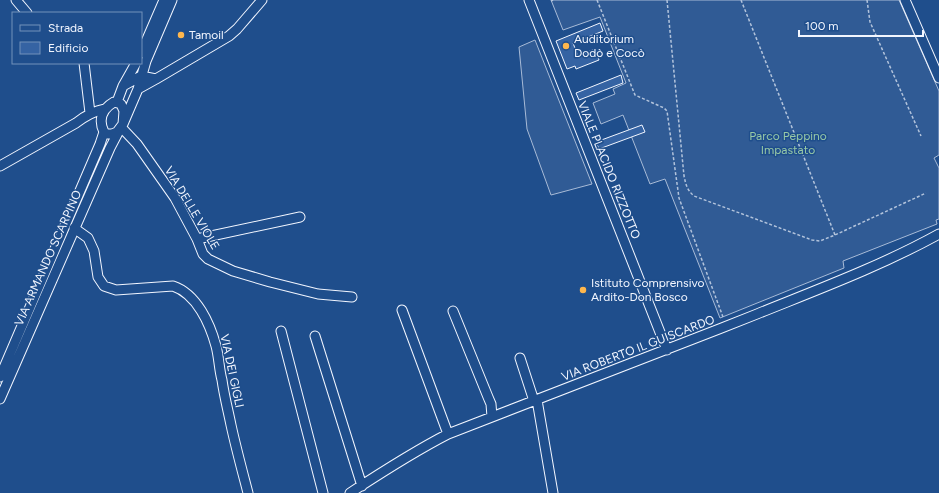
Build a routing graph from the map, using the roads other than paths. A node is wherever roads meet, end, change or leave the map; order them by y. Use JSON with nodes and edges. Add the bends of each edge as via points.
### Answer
{"nodes":[{"id":1,"x":16,"y":0,"type":"edge"},
{"id":2,"x":164,"y":0,"type":"edge"},
{"id":3,"x":172,"y":0,"type":"edge"},
{"id":4,"x":262,"y":0,"type":"edge"},
{"id":5,"x":529,"y":0,"type":"edge"},
{"id":6,"x":905,"y":0,"type":"edge"},
{"id":7,"x":26,"y":12,"type":"edge"},
{"id":8,"x":142,"y":51,"type":"edge"},
{"id":9,"x":84,"y":64,"type":"edge"},
{"id":10,"x":135,"y":64,"type":"edge"},
{"id":11,"x":141,"y":76,"type":"junction"},
{"id":12,"x":939,"y":78,"type":"edge"},
{"id":13,"x":156,"y":79,"type":"junction"},
{"id":14,"x":123,"y":86,"type":"junction"},
{"id":15,"x":138,"y":89,"type":"junction"},
{"id":16,"x":117,"y":102,"type":"junction"},
{"id":17,"x":105,"y":109,"type":"junction"},
{"id":18,"x":90,"y":113,"type":"junction"},
{"id":19,"x":101,"y":121,"type":"junction"},
{"id":20,"x":76,"y":122,"type":"junction"},
{"id":21,"x":121,"y":126,"type":"junction"},
{"id":22,"x":104,"y":132,"type":"junction"},
{"id":23,"x":0,"y":166,"type":"edge"},
{"id":24,"x":300,"y":217,"type":"dead end"},
{"id":25,"x":74,"y":228,"type":"junction"},
{"id":26,"x":939,"y":234,"type":"edge"},
{"id":27,"x":197,"y":239,"type":"junction"},
{"id":28,"x":352,"y":297,"type":"dead end"},
{"id":29,"x":402,"y":310,"type":"dead end"},
{"id":30,"x":453,"y":311,"type":"dead end"},
{"id":31,"x":281,"y":331,"type":"dead end"},
{"id":32,"x":315,"y":336,"type":"dead end"},
{"id":33,"x":667,"y":350,"type":"junction"},
{"id":34,"x":520,"y":358,"type":"dead end"},
{"id":35,"x":0,"y":377,"type":"edge"},
{"id":36,"x":0,"y":399,"type":"edge"},
{"id":37,"x":536,"y":400,"type":"junction"},
{"id":38,"x":492,"y":417,"type":"junction"},
{"id":39,"x":448,"y":434,"type":"junction"},
{"id":40,"x":362,"y":486,"type":"junction"},
{"id":41,"x":248,"y":493,"type":"edge"},
{"id":42,"x":323,"y":493,"type":"edge"},
{"id":43,"x":350,"y":493,"type":"edge"},
{"id":44,"x":553,"y":493,"type":"edge"}],
"edges":[{"from":1,"to":7,"type":"street"},
{"from":2,"to":8,"type":"street"},
{"from":3,"to":11,"type":"street","name":"VIA ARMANDO SCARPINO"},
{"from":4,"to":13,"type":"street","via":[[230,36]]},
{"from":5,"to":33,"type":"street","name":"VIALE PLACIDO RIZZOTTO"},
{"from":6,"to":12,"type":"street"},
{"from":9,"to":18,"type":"street"},
{"from":10,"to":14,"type":"street"},
{"from":11,"to":13,"type":"street"},
{"from":11,"to":14,"type":"street"},
{"from":11,"to":15,"type":"street","name":"VIA ARMANDO SCARPINO"},
{"from":13,"to":15,"type":"street"},
{"from":14,"to":16,"type":"street"},
{"from":15,"to":21,"type":"street","name":"VIA ARMANDO SCARPINO"},
{"from":16,"to":17,"type":"street"},
{"from":16,"to":21,"type":"street","via":[[124,111]]},
{"from":17,"to":18,"type":"street"},
{"from":17,"to":19,"type":"street"},
{"from":18,"to":20,"type":"street"},
{"from":19,"to":20,"type":"street","via":[[87,119]]},
{"from":19,"to":22,"type":"street"},
{"from":20,"to":23,"type":"street"},
{"from":21,"to":22,"type":"street","via":[[112,134]]},
{"from":21,"to":25,"type":"street","name":"VIA ARMANDO SCARPINO"},
{"from":21,"to":27,"type":"street","name":"VIA DELLE VIOLE","via":[[161,176]]},
{"from":22,"to":35,"type":"street","name":"VIA ARMANDO SCARPINO"},
{"from":24,"to":27,"type":"street"},
{"from":25,"to":36,"type":"street","name":"VIA ARMANDO SCARPINO"},
{"from":25,"to":41,"type":"street","name":"VIA DEI GIGLI","via":[[88,238],[94,251],[98,277],[104,286],[116,290],[173,286],[195,301],[209,326],[216,347],[232,431]]},
{"from":26,"to":33,"type":"street","name":"VIA ROBERTO IL GUISCARDO","via":[[906,252],[848,277]]},
{"from":27,"to":28,"type":"street","name":"VIA DELLE VIOLE","via":[[208,259],[233,271],[318,294]]},
{"from":29,"to":39,"type":"street"},
{"from":30,"to":38,"type":"street","via":[[491,404]]},
{"from":31,"to":42,"type":"street"},
{"from":32,"to":40,"type":"street"},
{"from":33,"to":37,"type":"street","name":"VIA ROBERTO IL GUISCARDO"},
{"from":34,"to":37,"type":"street"},
{"from":37,"to":38,"type":"street","name":"VIA ROBERTO IL GUISCARDO"},
{"from":37,"to":44,"type":"street"},
{"from":38,"to":39,"type":"street","name":"VIA ROBERTO IL GUISCARDO"},
{"from":39,"to":40,"type":"street","name":"VIA ROBERTO IL GUISCARDO"},
{"from":40,"to":43,"type":"street","name":"VIA ROBERTO IL GUISCARDO"}]}
